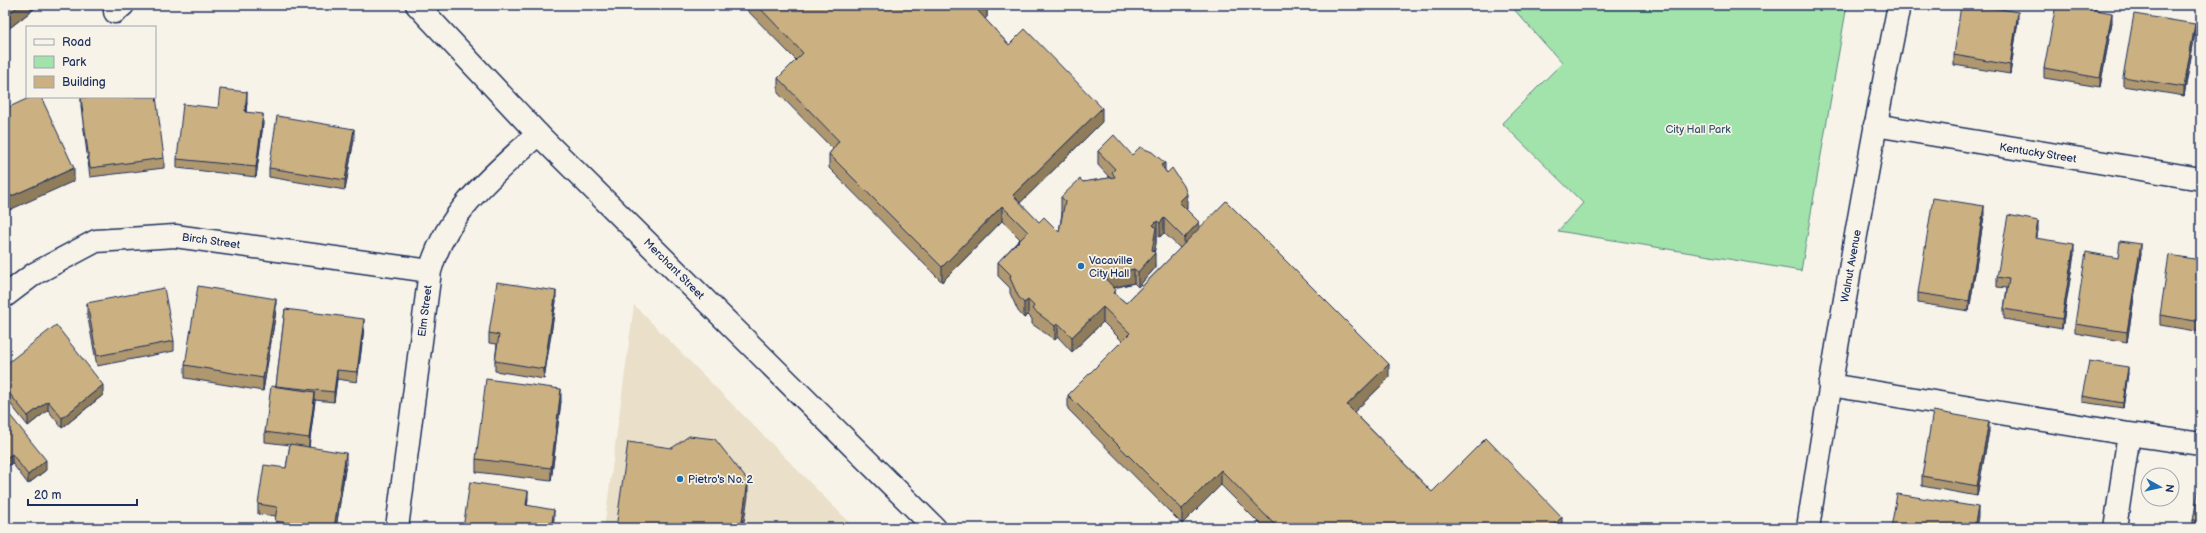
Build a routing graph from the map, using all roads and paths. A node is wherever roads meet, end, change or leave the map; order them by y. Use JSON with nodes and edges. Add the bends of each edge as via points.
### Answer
{"nodes":[{"id":1,"x":417,"y":5,"type":"edge"},
{"id":2,"x":1899,"y":5,"type":"edge"},
{"id":3,"x":1875,"y":125,"type":"junction"},
{"id":4,"x":538,"y":134,"type":"junction"},
{"id":5,"x":2201,"y":179,"type":"edge"},
{"id":6,"x":430,"y":271,"type":"junction"},
{"id":7,"x":5,"y":296,"type":"edge"},
{"id":8,"x":1830,"y":385,"type":"junction"},
{"id":9,"x":2129,"y":434,"type":"junction"},
{"id":10,"x":2201,"y":444,"type":"edge"},
{"id":11,"x":397,"y":528,"type":"edge"},
{"id":12,"x":935,"y":528,"type":"edge"},
{"id":13,"x":1808,"y":528,"type":"edge"},
{"id":14,"x":2115,"y":528,"type":"edge"}],
"edges":[{"from":1,"to":4,"type":"street","name":"Merchant Street"},
{"from":2,"to":3,"type":"street","name":"Walnut Avenue"},
{"from":3,"to":5,"type":"street","name":"Kentucky Street"},
{"from":3,"to":8,"type":"street","name":"Walnut Avenue"},
{"from":4,"to":6,"type":"street","name":"Elm Street","via":[[489,178],[461,210],[438,246]]},
{"from":4,"to":12,"type":"street","name":"Merchant Street"},
{"from":6,"to":7,"type":"street","name":"Birch Street","via":[[175,236],[96,241],[34,274]]},
{"from":6,"to":11,"type":"street","name":"Elm Street"},
{"from":8,"to":9,"type":"street"},
{"from":8,"to":13,"type":"street","name":"Walnut Avenue"},
{"from":9,"to":10,"type":"street"},
{"from":9,"to":14,"type":"street"}]}
